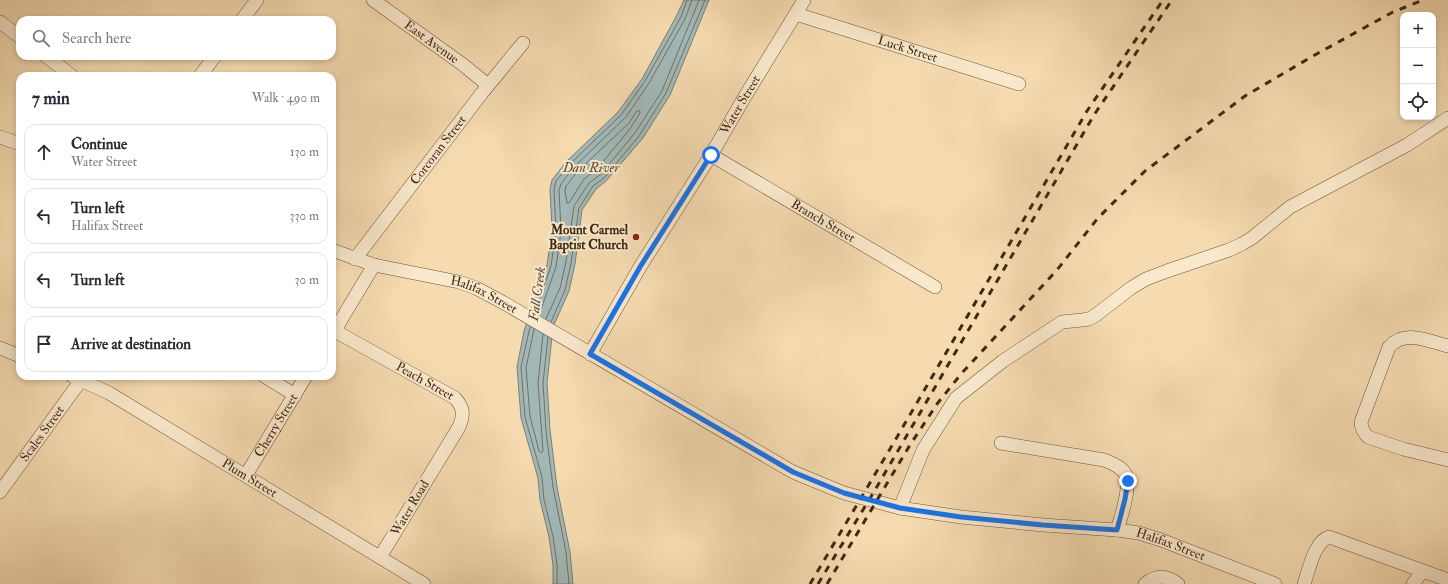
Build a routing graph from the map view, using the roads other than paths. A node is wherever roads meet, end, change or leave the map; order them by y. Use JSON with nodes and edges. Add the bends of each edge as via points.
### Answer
{"nodes":[{"id":1,"x":257,"y":0,"type":"edge"},
{"id":2,"x":372,"y":0,"type":"edge"},
{"id":3,"x":804,"y":0,"type":"edge"},
{"id":4,"x":796,"y":14,"type":"junction"},
{"id":5,"x":245,"y":16,"type":"edge"},
{"id":6,"x":0,"y":22,"type":"edge"},
{"id":7,"x":16,"y":34,"type":"edge"},
{"id":8,"x":523,"y":43,"type":"dead end"},
{"id":9,"x":51,"y":60,"type":"edge"},
{"id":10,"x":212,"y":60,"type":"edge"},
{"id":11,"x":67,"y":72,"type":"edge"},
{"id":12,"x":203,"y":72,"type":"edge"},
{"id":13,"x":1020,"y":84,"type":"dead end"},
{"id":14,"x":488,"y":86,"type":"junction"},
{"id":15,"x":1448,"y":118,"type":"edge"},
{"id":16,"x":0,"y":137,"type":"edge"},
{"id":17,"x":16,"y":143,"type":"edge"},
{"id":18,"x":711,"y":155,"type":"junction"},
{"id":19,"x":336,"y":252,"type":"edge"},
{"id":20,"x":355,"y":259,"type":"junction"},
{"id":21,"x":374,"y":265,"type":"junction"},
{"id":22,"x":936,"y":287,"type":"dead end"},
{"id":23,"x":336,"y":328,"type":"edge"},
{"id":24,"x":336,"y":335,"type":"edge"},
{"id":25,"x":1448,"y":346,"type":"edge"},
{"id":26,"x":0,"y":348,"type":"edge"},
{"id":27,"x":16,"y":354,"type":"edge"},
{"id":28,"x":590,"y":354,"type":"junction"},
{"id":29,"x":77,"y":380,"type":"edge"},
{"id":30,"x":85,"y":380,"type":"edge"},
{"id":31,"x":271,"y":380,"type":"edge"},
{"id":32,"x":304,"y":380,"type":"edge"},
{"id":33,"x":295,"y":395,"type":"junction"},
{"id":34,"x":1001,"y":443,"type":"dead end"},
{"id":35,"x":440,"y":459,"type":"joint"},
{"id":36,"x":1448,"y":460,"type":"edge"},
{"id":37,"x":246,"y":475,"type":"junction"},
{"id":38,"x":0,"y":492,"type":"edge"},
{"id":39,"x":900,"y":508,"type":"junction"},
{"id":40,"x":1117,"y":530,"type":"junction"},
{"id":41,"x":380,"y":557,"type":"junction"},
{"id":42,"x":1422,"y":572,"type":"junction"},
{"id":43,"x":1448,"y":580,"type":"edge"},
{"id":44,"x":424,"y":584,"type":"edge"},
{"id":45,"x":1145,"y":584,"type":"edge"},
{"id":46,"x":1178,"y":584,"type":"edge"},
{"id":47,"x":1275,"y":584,"type":"edge"},
{"id":48,"x":1304,"y":584,"type":"edge"},
{"id":49,"x":1413,"y":584,"type":"edge"}],
"edges":[{"from":1,"to":5,"type":"street"},
{"from":2,"to":14,"type":"street","name":"East Avenue","via":[[462,64]]},
{"from":3,"to":4,"type":"street","name":"Water Street"},
{"from":4,"to":13,"type":"street","name":"Luck Street"},
{"from":4,"to":18,"type":"street","name":"Water Street"},
{"from":6,"to":7,"type":"street"},
{"from":8,"to":14,"type":"street","name":"Corcoran Street"},
{"from":9,"to":11,"type":"street"},
{"from":10,"to":12,"type":"street"},
{"from":14,"to":20,"type":"street","name":"Corcoran Street"},
{"from":15,"to":39,"type":"street","via":[[1407,145],[1290,207],[1242,244],[1146,279],[1096,315],[1089,319],[1062,322],[1003,361],[956,398],[923,450]]},
{"from":16,"to":17,"type":"street"},
{"from":18,"to":22,"type":"street","name":"Branch Street"},
{"from":18,"to":28,"type":"street","name":"Water Street","via":[[640,267]]},
{"from":19,"to":20,"type":"street","name":"Halifax Street"},
{"from":20,"to":21,"type":"street","name":"Halifax Street"},
{"from":21,"to":23,"type":"street"},
{"from":21,"to":28,"type":"street","name":"Halifax Street","via":[[459,282],[476,288]]},
{"from":24,"to":35,"type":"street","name":"Peach Street","via":[[455,398],[463,411],[463,418]]},
{"from":25,"to":36,"type":"street","via":[[1411,336],[1402,337],[1394,342],[1389,347],[1361,422],[1361,427],[1368,437]]},
{"from":26,"to":27,"type":"street"},
{"from":28,"to":39,"type":"street","name":"Halifax Street","via":[[793,472],[844,493]]},
{"from":29,"to":38,"type":"street","name":"Scales Street"},
{"from":30,"to":37,"type":"street","name":"Plum Street"},
{"from":31,"to":33,"type":"street"},
{"from":32,"to":33,"type":"street","name":"Cherry Street"},
{"from":33,"to":37,"type":"street","name":"Cherry Street"},
{"from":34,"to":40,"type":"street","via":[[1104,460],[1122,470],[1128,481]]},
{"from":35,"to":41,"type":"street","name":"Water Road"},
{"from":37,"to":41,"type":"street","name":"Plum Street"},
{"from":39,"to":40,"type":"street","name":"Halifax Street","via":[[961,517]]},
{"from":40,"to":47,"type":"street","name":"Halifax Street","via":[[1161,540]]},
{"from":41,"to":44,"type":"street","name":"Plum Street"},
{"from":42,"to":43,"type":"street"},
{"from":42,"to":48,"type":"street","via":[[1329,537],[1320,543]]},
{"from":42,"to":49,"type":"street"},
{"from":45,"to":46,"type":"street","via":[[1156,577],[1165,577]]}]}
